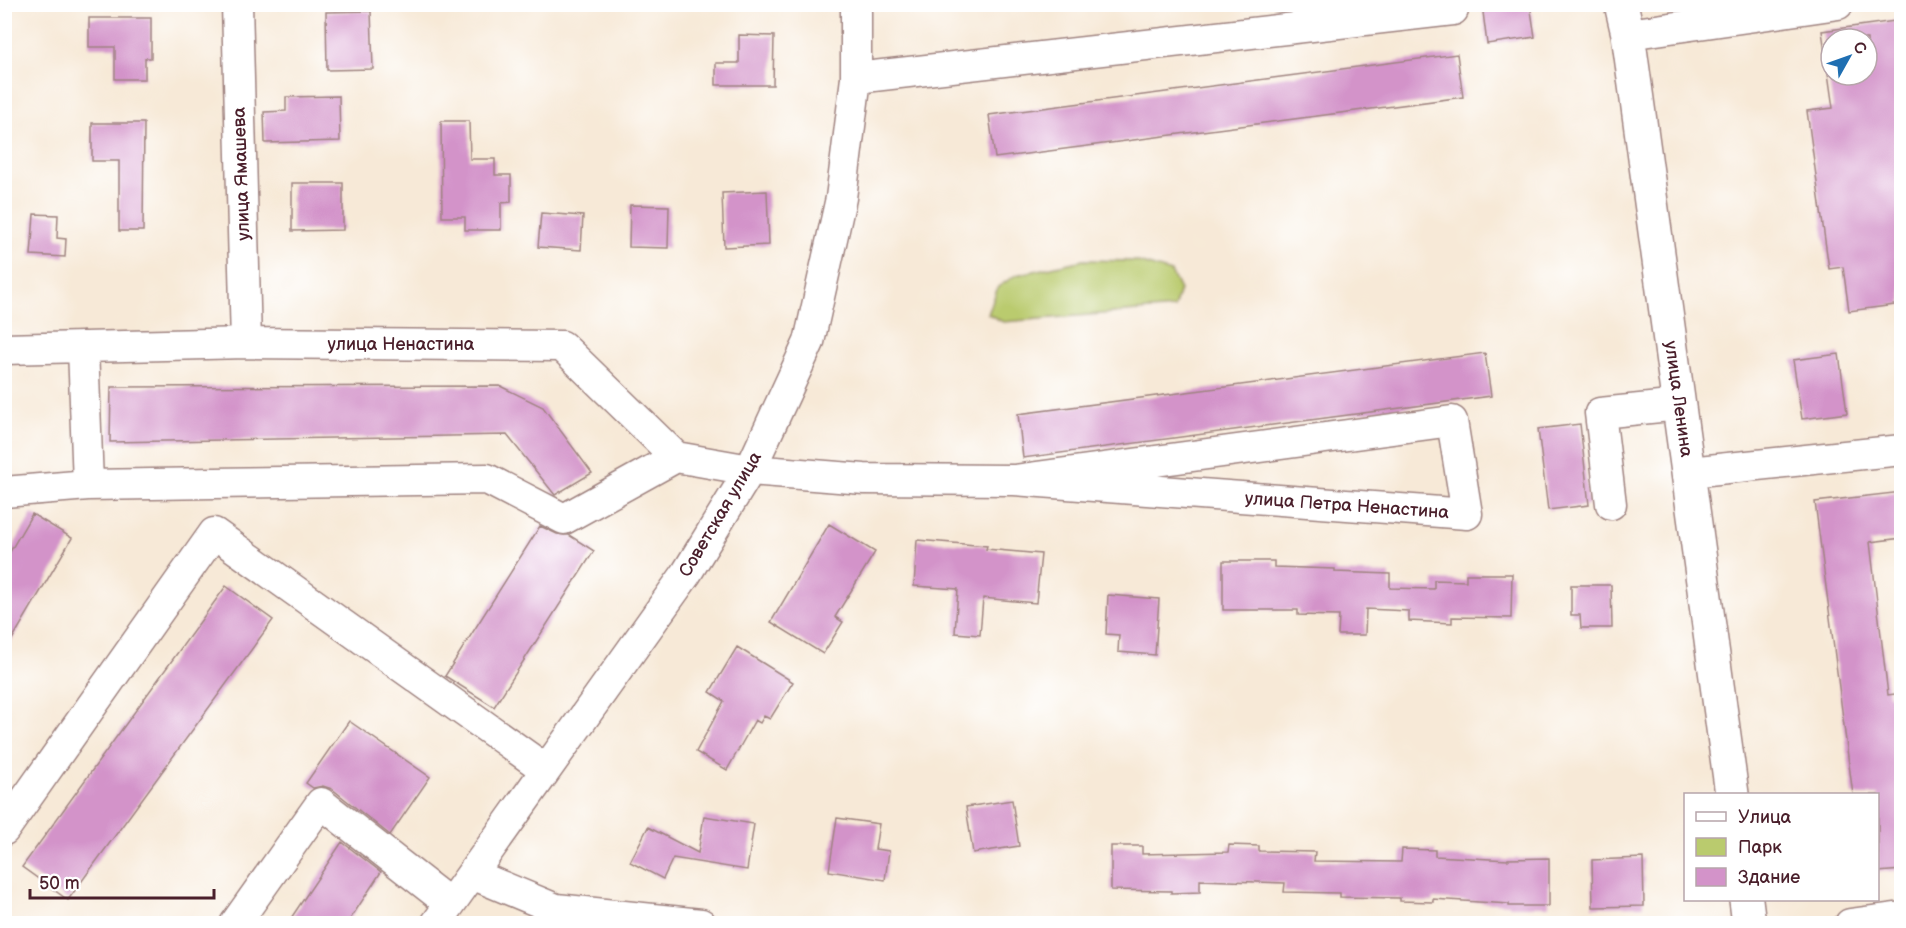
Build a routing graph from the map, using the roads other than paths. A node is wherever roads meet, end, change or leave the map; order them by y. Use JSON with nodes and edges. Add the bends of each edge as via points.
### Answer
{"nodes":[{"id":1,"x":237,"y":4,"type":"edge"},
{"id":2,"x":856,"y":4,"type":"edge"},
{"id":3,"x":1453,"y":4,"type":"edge"},
{"id":4,"x":1838,"y":4,"type":"edge"},
{"id":5,"x":1624,"y":19,"type":"edge"},
{"id":6,"x":856,"y":78,"type":"junction"},
{"id":7,"x":246,"y":343,"type":"junction"},
{"id":8,"x":83,"y":347,"type":"junction"},
{"id":9,"x":4,"y":349,"type":"edge"},
{"id":10,"x":1680,"y":405,"type":"junction"},
{"id":11,"x":1902,"y":450,"type":"edge"},
{"id":12,"x":676,"y":457,"type":"junction"},
{"id":13,"x":750,"y":470,"type":"junction"},
{"id":14,"x":1689,"y":471,"type":"junction"},
{"id":15,"x":1014,"y":480,"type":"junction"},
{"id":16,"x":88,"y":484,"type":"junction"},
{"id":17,"x":4,"y":492,"type":"edge"},
{"id":18,"x":1611,"y":504,"type":"dead end"},
{"id":19,"x":545,"y":769,"type":"junction"},
{"id":20,"x":1732,"y":793,"type":"edge"},
{"id":21,"x":4,"y":830,"type":"edge"},
{"id":22,"x":472,"y":874,"type":"junction"},
{"id":23,"x":1746,"y":901,"type":"edge"},
{"id":24,"x":442,"y":913,"type":"edge"},
{"id":25,"x":1902,"y":917,"type":"edge"},
{"id":26,"x":235,"y":924,"type":"edge"},
{"id":27,"x":701,"y":924,"type":"edge"},
{"id":28,"x":1749,"y":924,"type":"edge"},
{"id":29,"x":1850,"y":924,"type":"edge"}],
"edges":[{"from":1,"to":7,"type":"street","name":"улица Ямашева"},
{"from":2,"to":6,"type":"street","name":"Советская улица"},
{"from":3,"to":6,"type":"street","via":[[1453,10]]},
{"from":4,"to":5,"type":"street"},
{"from":5,"to":10,"type":"main road","name":"улица Ленина"},
{"from":6,"to":13,"type":"street","name":"Советская улица","via":[[841,198],[808,342]]},
{"from":7,"to":8,"type":"street","name":"улица Ненастина"},
{"from":7,"to":12,"type":"street","name":"улица Ненастина","via":[[562,346]]},
{"from":8,"to":9,"type":"street","name":"улица Ненастина"},
{"from":8,"to":16,"type":"street"},
{"from":10,"to":14,"type":"main road","name":"улица Ленина"},
{"from":10,"to":18,"type":"street","via":[[1600,413]]},
{"from":11,"to":14,"type":"street"},
{"from":12,"to":13,"type":"street"},
{"from":12,"to":16,"type":"street","via":[[564,519],[487,479]]},
{"from":13,"to":15,"type":"street","name":"улица Петра Ненастина","via":[[864,479]]},
{"from":13,"to":19,"type":"street","name":"Советская улица","via":[[686,574]]},
{"from":14,"to":20,"type":"main road","name":"улица Ленина"},
{"from":15,"to":15,"type":"street","name":"улица Петра Ненастина","via":[[1452,421],[1467,514],[1217,495]]},
{"from":16,"to":17,"type":"street"},
{"from":19,"to":21,"type":"street","via":[[214,533]]},
{"from":19,"to":22,"type":"street","name":"Советская улица"},
{"from":22,"to":24,"type":"street","name":"Советская улица"},
{"from":22,"to":27,"type":"street","via":[[556,909]]},
{"from":23,"to":28,"type":"main road"},
{"from":24,"to":26,"type":"street","via":[[321,802]]},
{"from":25,"to":29,"type":"street"}]}
